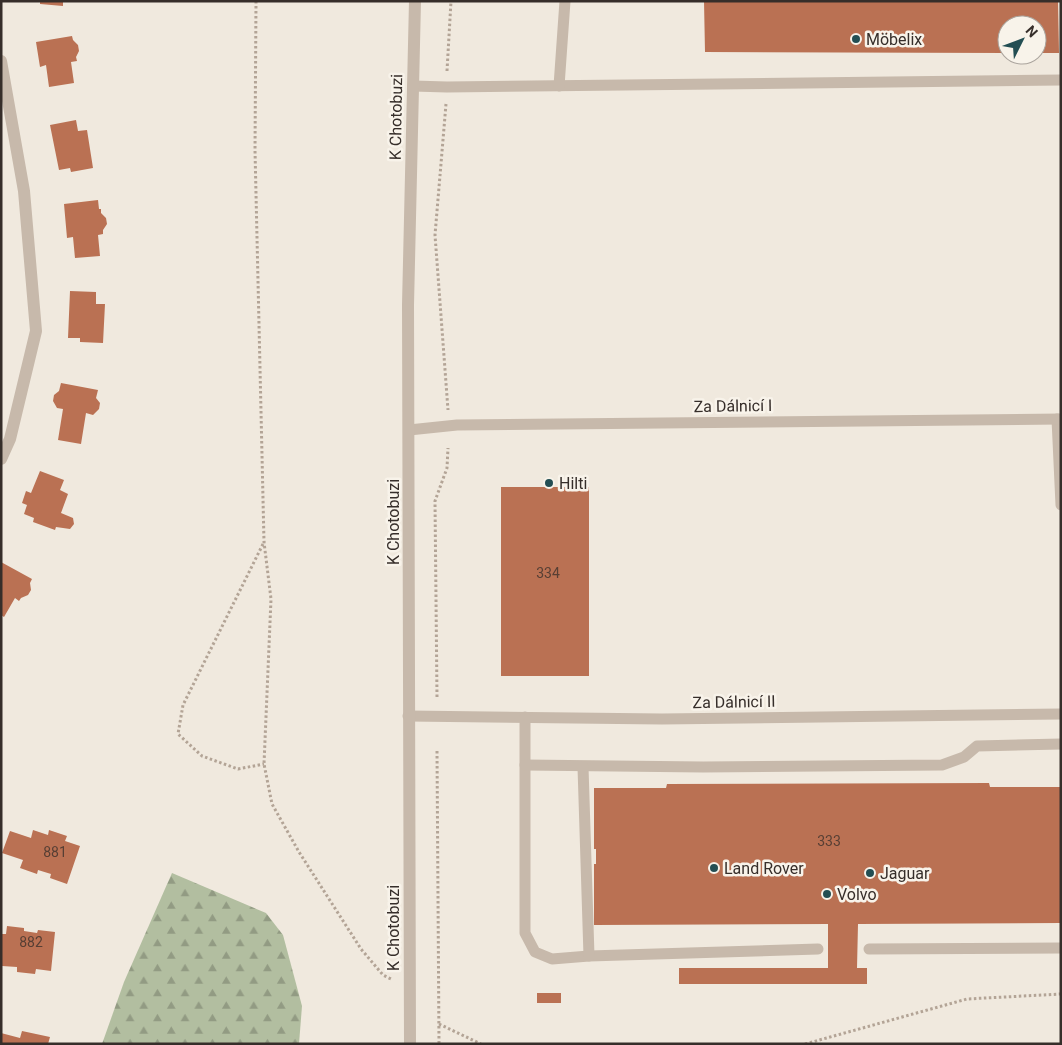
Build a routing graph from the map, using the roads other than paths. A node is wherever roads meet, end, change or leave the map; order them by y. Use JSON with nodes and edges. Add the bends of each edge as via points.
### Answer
{"nodes":[{"id":1,"x":416,"y":1,"type":"edge"},
{"id":2,"x":565,"y":1,"type":"edge"},
{"id":3,"x":1,"y":61,"type":"edge"},
{"id":4,"x":1061,"y":80,"type":"edge"},
{"id":5,"x":413,"y":86,"type":"junction"},
{"id":6,"x":559,"y":86,"type":"junction"},
{"id":7,"x":1059,"y":419,"type":"edge"},
{"id":8,"x":409,"y":430,"type":"junction"},
{"id":9,"x":1,"y":458,"type":"edge"},
{"id":10,"x":1061,"y":505,"type":"edge"},
{"id":11,"x":1061,"y":714,"type":"edge"},
{"id":12,"x":408,"y":716,"type":"junction"},
{"id":13,"x":525,"y":717,"type":"junction"},
{"id":14,"x":1061,"y":744,"type":"edge"},
{"id":15,"x":525,"y":765,"type":"junction"},
{"id":16,"x":583,"y":767,"type":"junction"},
{"id":17,"x":1061,"y":948,"type":"edge"},
{"id":18,"x":818,"y":949,"type":"dead end"},
{"id":19,"x":869,"y":949,"type":"dead end"},
{"id":20,"x":589,"y":956,"type":"junction"},
{"id":21,"x":410,"y":1044,"type":"edge"}],
"edges":[{"from":1,"to":5,"type":"street","name":"K Chotobuzi"},
{"from":2,"to":6,"type":"lane"},
{"from":3,"to":9,"type":"street","via":[[24,191],[36,331],[10,439]]},
{"from":4,"to":6,"type":"lane"},
{"from":5,"to":6,"type":"lane"},
{"from":5,"to":8,"type":"street","name":"K Chotobuzi"},
{"from":7,"to":8,"type":"lane","name":"Za Dálnicí I","via":[[457,425]]},
{"from":7,"to":10,"type":"lane","name":"Za Dálnicí I"},
{"from":8,"to":12,"type":"street","name":"K Chotobuzi"},
{"from":11,"to":13,"type":"lane","name":"Za Dálnicí II"},
{"from":12,"to":13,"type":"lane","name":"Za Dálnicí II"},
{"from":12,"to":21,"type":"street","name":"K Chotobuzi"},
{"from":13,"to":15,"type":"lane"},
{"from":14,"to":16,"type":"lane","via":[[977,746],[964,757],[942,765]]},
{"from":15,"to":16,"type":"lane"},
{"from":15,"to":20,"type":"lane","via":[[525,933],[535,952],[552,959]]},
{"from":16,"to":20,"type":"lane"},
{"from":17,"to":19,"type":"lane"},
{"from":18,"to":20,"type":"lane"}]}
